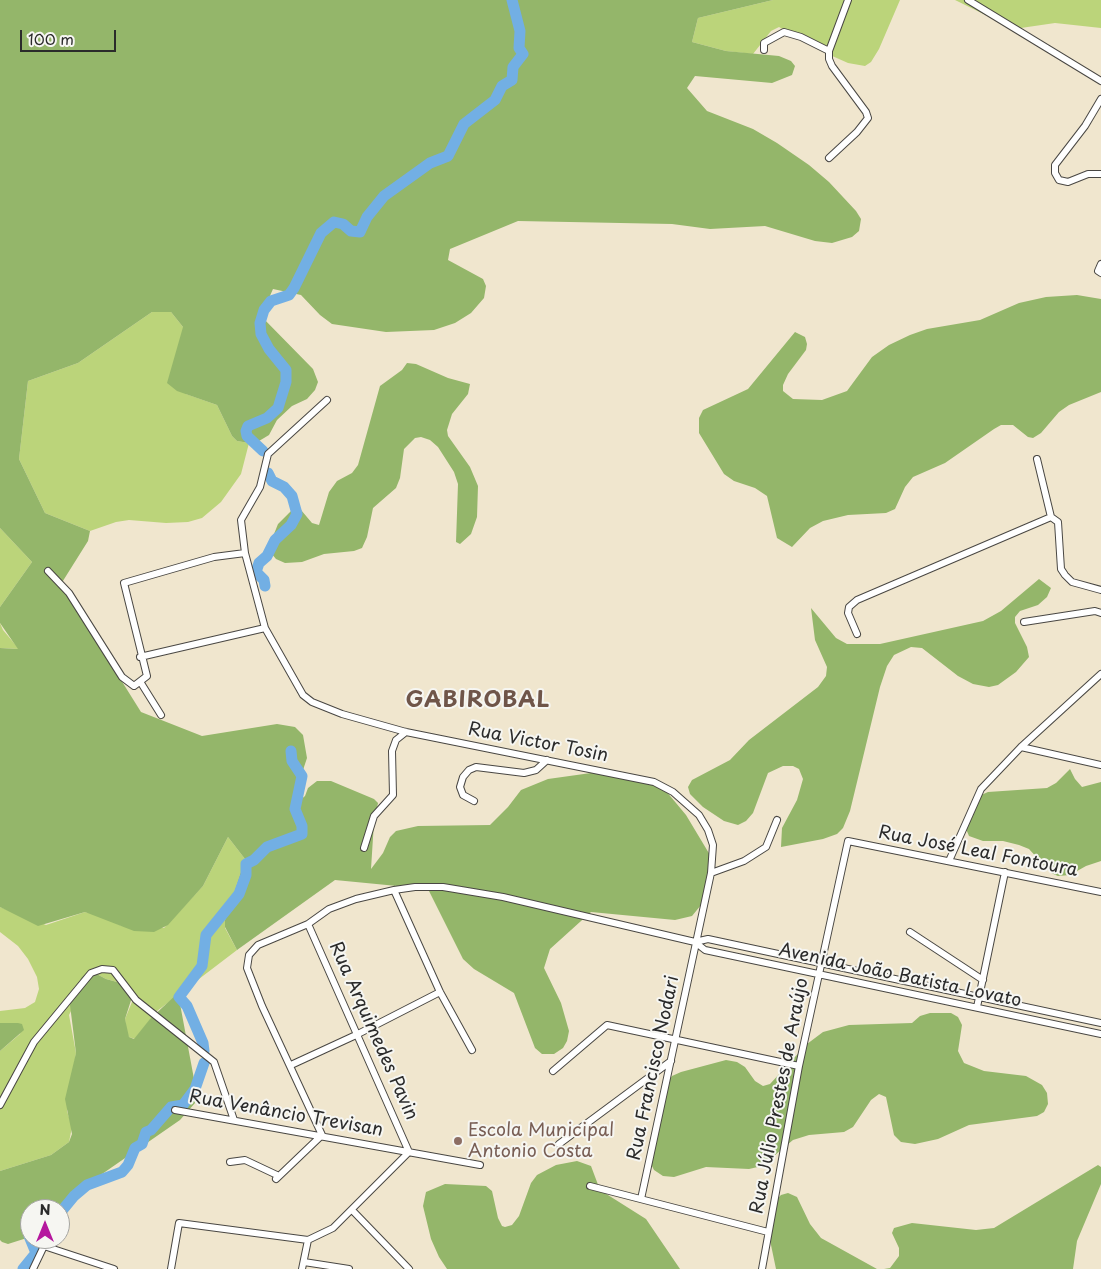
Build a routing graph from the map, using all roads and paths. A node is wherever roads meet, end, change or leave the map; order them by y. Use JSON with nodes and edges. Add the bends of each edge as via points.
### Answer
{"nodes":[{"id":1,"x":848,"y":0,"type":"edge"},
{"id":2,"x":968,"y":0,"type":"edge"},
{"id":3,"x":764,"y":50,"type":"dead end"},
{"id":4,"x":829,"y":51,"type":"junction"},
{"id":5,"x":1101,"y":81,"type":"edge"},
{"id":6,"x":1101,"y":99,"type":"edge"},
{"id":7,"x":829,"y":158,"type":"dead end"},
{"id":8,"x":1101,"y":174,"type":"edge"},
{"id":9,"x":1101,"y":264,"type":"edge"},
{"id":10,"x":1101,"y":273,"type":"edge"},
{"id":11,"x":327,"y":400,"type":"dead end"},
{"id":12,"x":1038,"y":459,"type":"dead end"},
{"id":13,"x":1051,"y":517,"type":"junction"},
{"id":14,"x":245,"y":553,"type":"junction"},
{"id":15,"x":48,"y":571,"type":"dead end"},
{"id":16,"x":1101,"y":590,"type":"edge"},
{"id":17,"x":1101,"y":612,"type":"edge"},
{"id":18,"x":1024,"y":622,"type":"dead end"},
{"id":19,"x":265,"y":628,"type":"junction"},
{"id":20,"x":857,"y":634,"type":"dead end"},
{"id":21,"x":140,"y":657,"type":"junction"},
{"id":22,"x":1101,"y":674,"type":"edge"},
{"id":23,"x":141,"y":683,"type":"junction"},
{"id":24,"x":161,"y":715,"type":"dead end"},
{"id":25,"x":406,"y":732,"type":"junction"},
{"id":26,"x":1021,"y":747,"type":"junction"},
{"id":27,"x":547,"y":760,"type":"junction"},
{"id":28,"x":1101,"y":764,"type":"edge"},
{"id":29,"x":474,"y":801,"type":"dead end"},
{"id":30,"x":776,"y":820,"type":"dead end"},
{"id":31,"x":848,"y":841,"type":"joint"},
{"id":32,"x":364,"y":848,"type":"dead end"},
{"id":33,"x":949,"y":861,"type":"junction"},
{"id":34,"x":1005,"y":872,"type":"junction"},
{"id":35,"x":711,"y":873,"type":"junction"},
{"id":36,"x":394,"y":890,"type":"junction"},
{"id":37,"x":1101,"y":892,"type":"edge"},
{"id":38,"x":308,"y":924,"type":"junction"},
{"id":39,"x":910,"y":932,"type":"dead end"},
{"id":40,"x":695,"y":942,"type":"junction"},
{"id":41,"x":821,"y":964,"type":"junction"},
{"id":42,"x":819,"y":974,"type":"junction"},
{"id":43,"x":983,"y":980,"type":"junction"},
{"id":44,"x":440,"y":992,"type":"junction"},
{"id":45,"x":979,"y":997,"type":"junction"},
{"id":46,"x":977,"y":1007,"type":"junction"},
{"id":47,"x":1101,"y":1023,"type":"edge"},
{"id":48,"x":1101,"y":1034,"type":"edge"},
{"id":49,"x":356,"y":1035,"type":"junction"},
{"id":50,"x":676,"y":1040,"type":"junction"},
{"id":51,"x":472,"y":1050,"type":"dead end"},
{"id":52,"x":671,"y":1061,"type":"junction"},
{"id":53,"x":291,"y":1065,"type":"junction"},
{"id":54,"x":799,"y":1066,"type":"junction"},
{"id":55,"x":553,"y":1071,"type":"dead end"},
{"id":56,"x":0,"y":1105,"type":"edge"},
{"id":57,"x":175,"y":1110,"type":"dead end"},
{"id":58,"x":234,"y":1120,"type":"junction"},
{"id":59,"x":322,"y":1135,"type":"junction"},
{"id":60,"x":559,"y":1144,"type":"dead end"},
{"id":61,"x":408,"y":1152,"type":"junction"},
{"id":62,"x":230,"y":1162,"type":"dead end"},
{"id":63,"x":480,"y":1165,"type":"dead end"},
{"id":64,"x":590,"y":1186,"type":"dead end"},
{"id":65,"x":641,"y":1199,"type":"junction"},
{"id":66,"x":352,"y":1210,"type":"junction"},
{"id":67,"x":768,"y":1232,"type":"junction"},
{"id":68,"x":308,"y":1240,"type":"junction"},
{"id":69,"x":303,"y":1265,"type":"edge"},
{"id":70,"x":33,"y":1269,"type":"edge"},
{"id":71,"x":114,"y":1269,"type":"edge"},
{"id":72,"x":171,"y":1269,"type":"edge"},
{"id":73,"x":350,"y":1269,"type":"edge"},
{"id":74,"x":409,"y":1269,"type":"edge"},
{"id":75,"x":762,"y":1269,"type":"edge"}],
"edges":[{"from":1,"to":4,"type":"street"},
{"from":2,"to":5,"type":"street"},
{"from":3,"to":4,"type":"street","via":[[764,43],[784,32]]},
{"from":4,"to":7,"type":"street","via":[[832,66],[868,118]]},
{"from":6,"to":8,"type":"street","via":[[1055,165],[1059,180],[1068,182],[1088,174]]},
{"from":9,"to":10,"type":"street","via":[[1098,271]]},
{"from":11,"to":14,"type":"street","name":"Rua Victor Tosin","via":[[268,454],[260,487],[241,520]]},
{"from":12,"to":13,"type":"street"},
{"from":13,"to":16,"type":"street","via":[[1058,522],[1061,569],[1072,582]]},
{"from":13,"to":20,"type":"street","via":[[857,600],[849,607],[848,613]]},
{"from":14,"to":19,"type":"street","name":"Rua Victor Tosin"},
{"from":14,"to":21,"type":"street","via":[[214,557],[124,583]]},
{"from":15,"to":23,"type":"street","via":[[68,593],[122,677],[134,686]]},
{"from":17,"to":18,"type":"street"},
{"from":19,"to":21,"type":"street"},
{"from":19,"to":25,"type":"street","name":"Rua Victor Tosin","via":[[298,688],[312,702]]},
{"from":21,"to":23,"type":"street","via":[[147,676]]},
{"from":22,"to":26,"type":"street"},
{"from":23,"to":24,"type":"street"},
{"from":25,"to":27,"type":"street","name":"Rua Victor Tosin"},
{"from":25,"to":32,"type":"street","via":[[396,740],[392,750],[393,795],[374,816]]},
{"from":26,"to":28,"type":"street"},
{"from":26,"to":33,"type":"street","via":[[981,789]]},
{"from":27,"to":29,"type":"street","via":[[536,770],[524,774],[476,767],[469,770],[460,787],[463,795]]},
{"from":27,"to":35,"type":"street","name":"Rua Victor Tosin","via":[[632,776],[673,792],[699,815],[708,830],[713,845]]},
{"from":30,"to":35,"type":"street","via":[[766,847],[744,861]]},
{"from":31,"to":33,"type":"street","name":"Rua José Leal Fontoura"},
{"from":31,"to":41,"type":"street","name":"Rua Júlio Prestes de Araújo"},
{"from":33,"to":34,"type":"street","name":"Rua José Leal Fontoura"},
{"from":34,"to":37,"type":"street","name":"Rua José Leal Fontoura"},
{"from":34,"to":43,"type":"street"},
{"from":35,"to":40,"type":"street","name":"Rua Victor Tosin"},
{"from":36,"to":38,"type":"street","name":"Avenida João Batista Lovato","via":[[328,909]]},
{"from":36,"to":40,"type":"street","name":"Avenida João Batista Lovato","via":[[415,886],[443,887],[503,897]]},
{"from":36,"to":44,"type":"street"},
{"from":38,"to":49,"type":"street","name":"Rua Arquimedes Pavin"},
{"from":38,"to":53,"type":"street","name":"Avenida João Batista Lovato","via":[[258,946],[249,955],[247,968]]},
{"from":39,"to":43,"type":"street"},
{"from":40,"to":41,"type":"street","name":"Avenida João Batista Lovato","via":[[708,939]]},
{"from":40,"to":42,"type":"street","name":"Avenida João Batista Lovato","via":[[705,950]]},
{"from":40,"to":50,"type":"street","name":"Rua Francisco Nodari"},
{"from":41,"to":42,"type":"street","name":"Rua Júlio Prestes de Araújo"},
{"from":41,"to":45,"type":"street","name":"Avenida João Batista Lovato"},
{"from":42,"to":46,"type":"street","name":"Avenida João Batista Lovato"},
{"from":42,"to":54,"type":"street","name":"Rua Júlio Prestes de Araújo"},
{"from":43,"to":45,"type":"street"},
{"from":44,"to":49,"type":"street"},
{"from":44,"to":51,"type":"street"},
{"from":45,"to":46,"type":"street"},
{"from":45,"to":47,"type":"street","name":"Avenida João Batista Lovato"},
{"from":46,"to":48,"type":"street","name":"Avenida João Batista Lovato"},
{"from":49,"to":53,"type":"street"},
{"from":49,"to":61,"type":"street","name":"Rua Arquimedes Pavin"},
{"from":50,"to":52,"type":"street","name":"Rua Francisco Nodari"},
{"from":50,"to":54,"type":"street"},
{"from":50,"to":55,"type":"street","via":[[607,1025]]},
{"from":52,"to":60,"type":"street"},
{"from":52,"to":65,"type":"street","name":"Rua Francisco Nodari"},
{"from":53,"to":59,"type":"street"},
{"from":54,"to":67,"type":"street","name":"Rua Júlio Prestes de Araújo"},
{"from":56,"to":58,"type":"street","via":[[34,1042],[91,973],[102,969],[113,970],[136,1000],[214,1062]]},
{"from":57,"to":58,"type":"street","name":"Rua Venâncio Trevisan"},
{"from":58,"to":59,"type":"street","name":"Rua Venâncio Trevisan"},
{"from":59,"to":61,"type":"street","name":"Rua Venâncio Trevisan"},
{"from":59,"to":62,"type":"street","via":[[277,1178],[245,1160]]},
{"from":61,"to":63,"type":"street","name":"Rua Venâncio Trevisan"},
{"from":61,"to":66,"type":"street"},
{"from":64,"to":65,"type":"street"},
{"from":65,"to":67,"type":"street"},
{"from":66,"to":68,"type":"street","via":[[333,1228]]},
{"from":66,"to":74,"type":"street"},
{"from":67,"to":75,"type":"street","name":"Rua Júlio Prestes de Araújo"},
{"from":68,"to":69,"type":"street"},
{"from":68,"to":72,"type":"street","via":[[179,1223]]},
{"from":69,"to":73,"type":"street"},
{"from":70,"to":71,"type":"street","via":[[44,1246]]}]}
